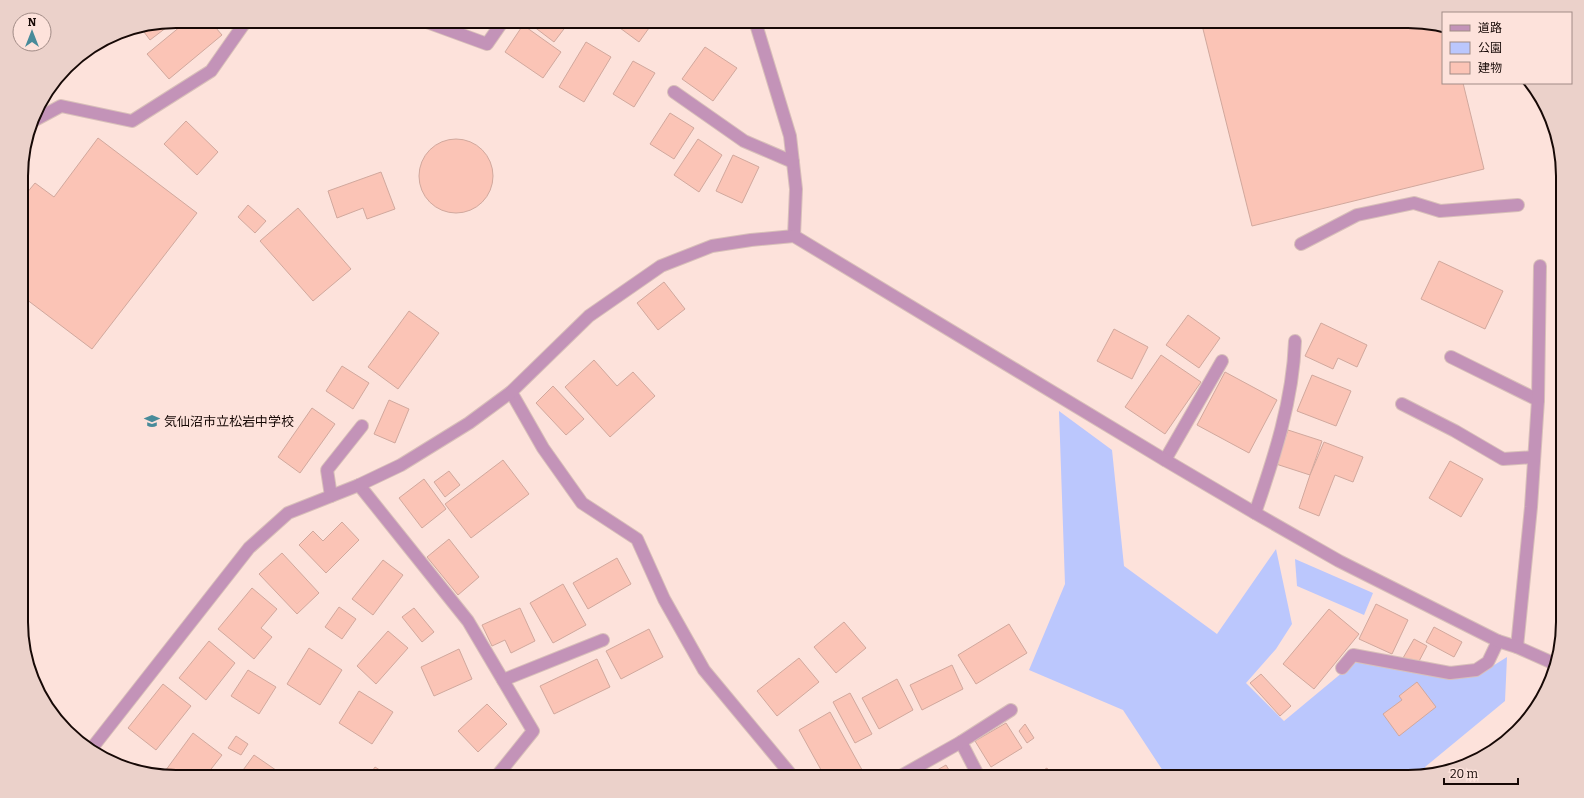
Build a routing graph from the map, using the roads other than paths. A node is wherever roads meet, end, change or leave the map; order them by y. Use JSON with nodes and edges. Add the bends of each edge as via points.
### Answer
{"nodes":[{"id":1,"x":241,"y":28,"type":"edge"},
{"id":2,"x":443,"y":28,"type":"edge"},
{"id":3,"x":498,"y":28,"type":"edge"},
{"id":4,"x":757,"y":28,"type":"edge"},
{"id":5,"x":674,"y":92,"type":"dead end"},
{"id":6,"x":40,"y":118,"type":"edge"},
{"id":7,"x":793,"y":162,"type":"junction"},
{"id":8,"x":1518,"y":205,"type":"dead end"},
{"id":9,"x":794,"y":236,"type":"junction"},
{"id":10,"x":1301,"y":244,"type":"dead end"},
{"id":11,"x":1540,"y":266,"type":"dead end"},
{"id":12,"x":1295,"y":341,"type":"dead end"},
{"id":13,"x":1451,"y":357,"type":"dead end"},
{"id":14,"x":1222,"y":361,"type":"dead end"},
{"id":15,"x":511,"y":392,"type":"junction"},
{"id":16,"x":1538,"y":400,"type":"junction"},
{"id":17,"x":1402,"y":404,"type":"dead end"},
{"id":18,"x":362,"y":426,"type":"dead end"},
{"id":19,"x":1534,"y":457,"type":"junction"},
{"id":20,"x":1165,"y":460,"type":"junction"},
{"id":21,"x":358,"y":485,"type":"junction"},
{"id":22,"x":331,"y":496,"type":"junction"},
{"id":23,"x":1255,"y":513,"type":"junction"},
{"id":24,"x":603,"y":640,"type":"dead end"},
{"id":25,"x":1498,"y":641,"type":"junction"},
{"id":26,"x":1517,"y":647,"type":"junction"},
{"id":27,"x":1550,"y":662,"type":"edge"},
{"id":28,"x":1342,"y":668,"type":"dead end"},
{"id":29,"x":503,"y":680,"type":"junction"},
{"id":30,"x":1011,"y":710,"type":"dead end"},
{"id":31,"x":961,"y":742,"type":"junction"},
{"id":32,"x":94,"y":745,"type":"edge"},
{"id":33,"x":502,"y":770,"type":"edge"},
{"id":34,"x":787,"y":770,"type":"edge"},
{"id":35,"x":911,"y":770,"type":"edge"},
{"id":36,"x":975,"y":770,"type":"edge"}],
"edges":[{"from":1,"to":6,"type":"street","via":[[211,71],[132,121],[61,106]]},
{"from":2,"to":3,"type":"street","via":[[487,44]]},
{"from":4,"to":7,"type":"street","via":[[790,136]]},
{"from":5,"to":7,"type":"street","via":[[744,141]]},
{"from":7,"to":9,"type":"street","via":[[796,189]]},
{"from":8,"to":10,"type":"street","via":[[1440,211],[1414,203],[1357,215]]},
{"from":9,"to":15,"type":"street","via":[[712,246],[661,266],[589,316]]},
{"from":9,"to":20,"type":"street"},
{"from":11,"to":16,"type":"street"},
{"from":12,"to":23,"type":"street","via":[[1294,366],[1284,418]]},
{"from":13,"to":16,"type":"street"},
{"from":14,"to":20,"type":"street"},
{"from":15,"to":21,"type":"street","via":[[470,423],[401,465]]},
{"from":15,"to":34,"type":"street","via":[[543,448],[582,503],[637,539],[664,599],[704,670]]},
{"from":16,"to":19,"type":"street"},
{"from":17,"to":19,"type":"street","via":[[1503,459]]},
{"from":18,"to":22,"type":"street","via":[[327,470]]},
{"from":19,"to":26,"type":"street"},
{"from":20,"to":23,"type":"street"},
{"from":21,"to":22,"type":"street"},
{"from":21,"to":29,"type":"street","via":[[468,621]]},
{"from":22,"to":32,"type":"street","via":[[288,514],[250,548]]},
{"from":23,"to":25,"type":"street","via":[[1339,561]]},
{"from":24,"to":29,"type":"street"},
{"from":25,"to":26,"type":"street"},
{"from":25,"to":28,"type":"street","via":[[1488,662],[1476,670],[1450,673],[1353,655]]},
{"from":26,"to":27,"type":"street"},
{"from":29,"to":33,"type":"street","via":[[533,731]]},
{"from":30,"to":31,"type":"street"},
{"from":31,"to":35,"type":"street"},
{"from":31,"to":36,"type":"street"}]}
